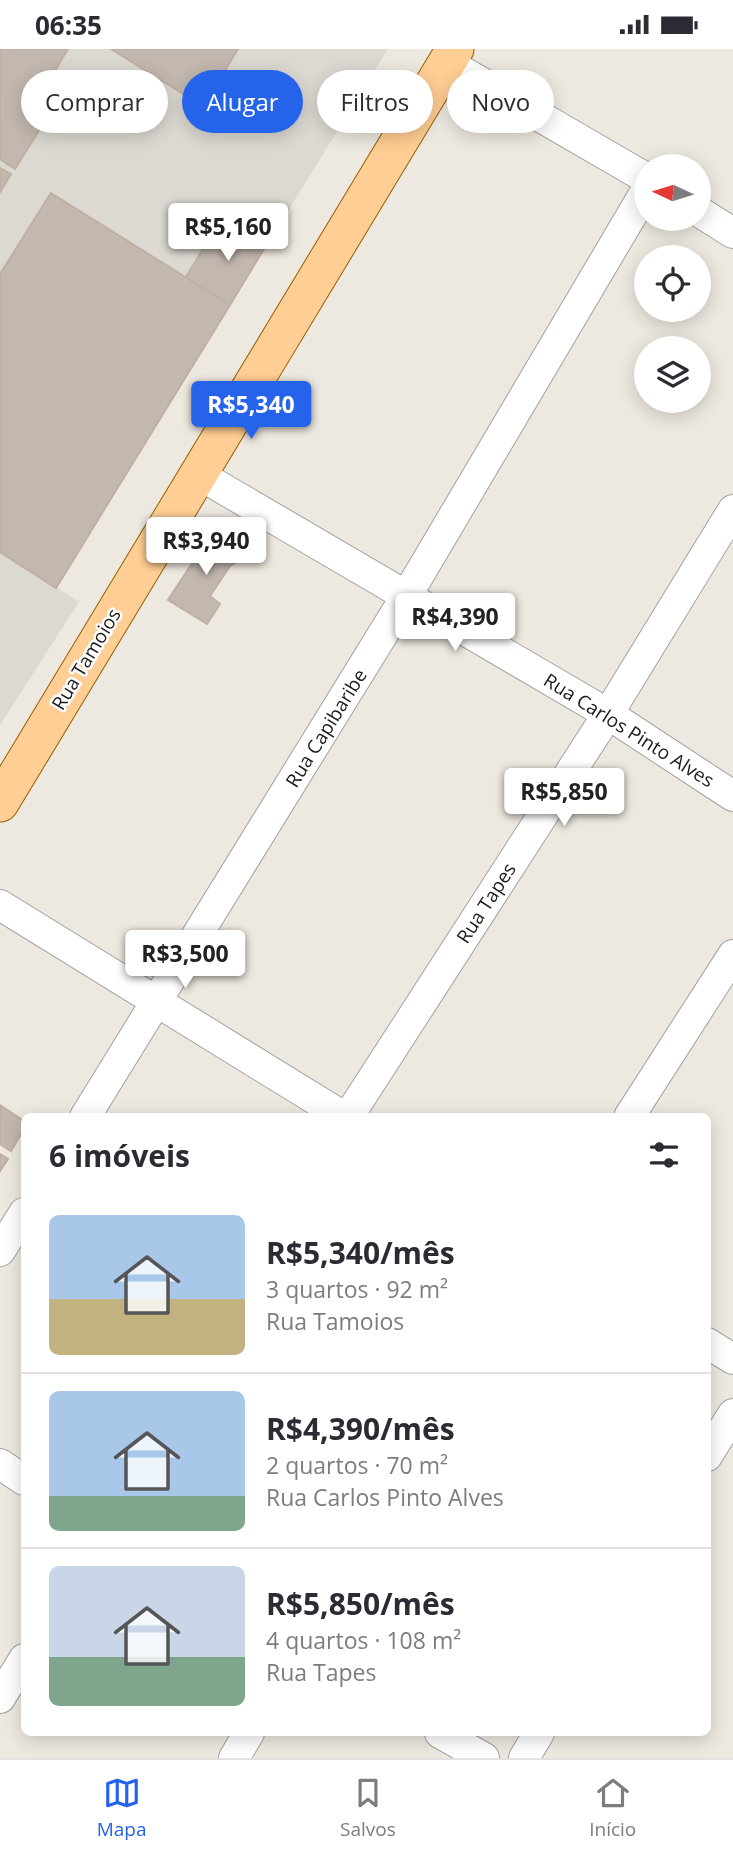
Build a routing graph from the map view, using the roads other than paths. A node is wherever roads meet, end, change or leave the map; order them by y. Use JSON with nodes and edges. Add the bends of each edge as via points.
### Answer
{"nodes":[{"id":1,"x":451,"y":56,"type":"edge"},
{"id":2,"x":634,"y":170,"type":"edge"},
{"id":3,"x":634,"y":211,"type":"edge"},
{"id":4,"x":711,"y":219,"type":"edge"},
{"id":5,"x":733,"y":233,"type":"edge"},
{"id":6,"x":198,"y":474,"type":"junction"},
{"id":7,"x":733,"y":510,"type":"edge"},
{"id":8,"x":407,"y":595,"type":"junction"},
{"id":9,"x":608,"y":714,"type":"junction"},
{"id":10,"x":733,"y":796,"type":"edge"},
{"id":11,"x":0,"y":803,"type":"edge"},
{"id":12,"x":0,"y":905,"type":"edge"},
{"id":13,"x":733,"y":955,"type":"edge"},
{"id":14,"x":158,"y":1002,"type":"junction"},
{"id":15,"x":88,"y":1113,"type":"edge"},
{"id":16,"x":339,"y":1113,"type":"edge"},
{"id":17,"x":349,"y":1113,"type":"edge"},
{"id":18,"x":632,"y":1113,"type":"edge"},
{"id":19,"x":21,"y":1218,"type":"edge"},
{"id":20,"x":0,"y":1251,"type":"edge"},
{"id":21,"x":711,"y":1345,"type":"edge"},
{"id":22,"x":733,"y":1359,"type":"edge"},
{"id":23,"x":733,"y":1414,"type":"edge"},
{"id":24,"x":711,"y":1450,"type":"edge"},
{"id":25,"x":0,"y":1464,"type":"edge"},
{"id":26,"x":21,"y":1477,"type":"edge"},
{"id":27,"x":21,"y":1665,"type":"edge"},
{"id":28,"x":0,"y":1698,"type":"edge"},
{"id":29,"x":247,"y":1736,"type":"edge"},
{"id":30,"x":445,"y":1736,"type":"edge"},
{"id":31,"x":537,"y":1736,"type":"edge"},
{"id":32,"x":234,"y":1758,"type":"edge"},
{"id":33,"x":484,"y":1758,"type":"edge"},
{"id":34,"x":524,"y":1758,"type":"edge"}],
"edges":[{"from":1,"to":2,"type":"street"},
{"from":1,"to":6,"type":"main road","name":"Rua Tamoios"},
{"from":3,"to":8,"type":"street","name":"Rua Capibaribe"},
{"from":4,"to":5,"type":"street"},
{"from":6,"to":8,"type":"street","name":"Rua Carlos Pinto Alves"},
{"from":6,"to":11,"type":"main road","name":"Rua Tamoios"},
{"from":7,"to":9,"type":"street","name":"Rua Tapes"},
{"from":8,"to":9,"type":"street","name":"Rua Carlos Pinto Alves"},
{"from":8,"to":14,"type":"street","name":"Rua Capibaribe"},
{"from":9,"to":10,"type":"street","name":"Rua Carlos Pinto Alves"},
{"from":9,"to":17,"type":"street","name":"Rua Tapes"},
{"from":12,"to":14,"type":"street"},
{"from":13,"to":18,"type":"street"},
{"from":14,"to":15,"type":"street","name":"Rua Capibaribe"},
{"from":14,"to":16,"type":"street"},
{"from":19,"to":20,"type":"street"},
{"from":21,"to":22,"type":"street"},
{"from":23,"to":24,"type":"street"},
{"from":25,"to":26,"type":"street"},
{"from":27,"to":28,"type":"street"},
{"from":29,"to":32,"type":"street"},
{"from":30,"to":33,"type":"street"},
{"from":31,"to":34,"type":"street"}]}
